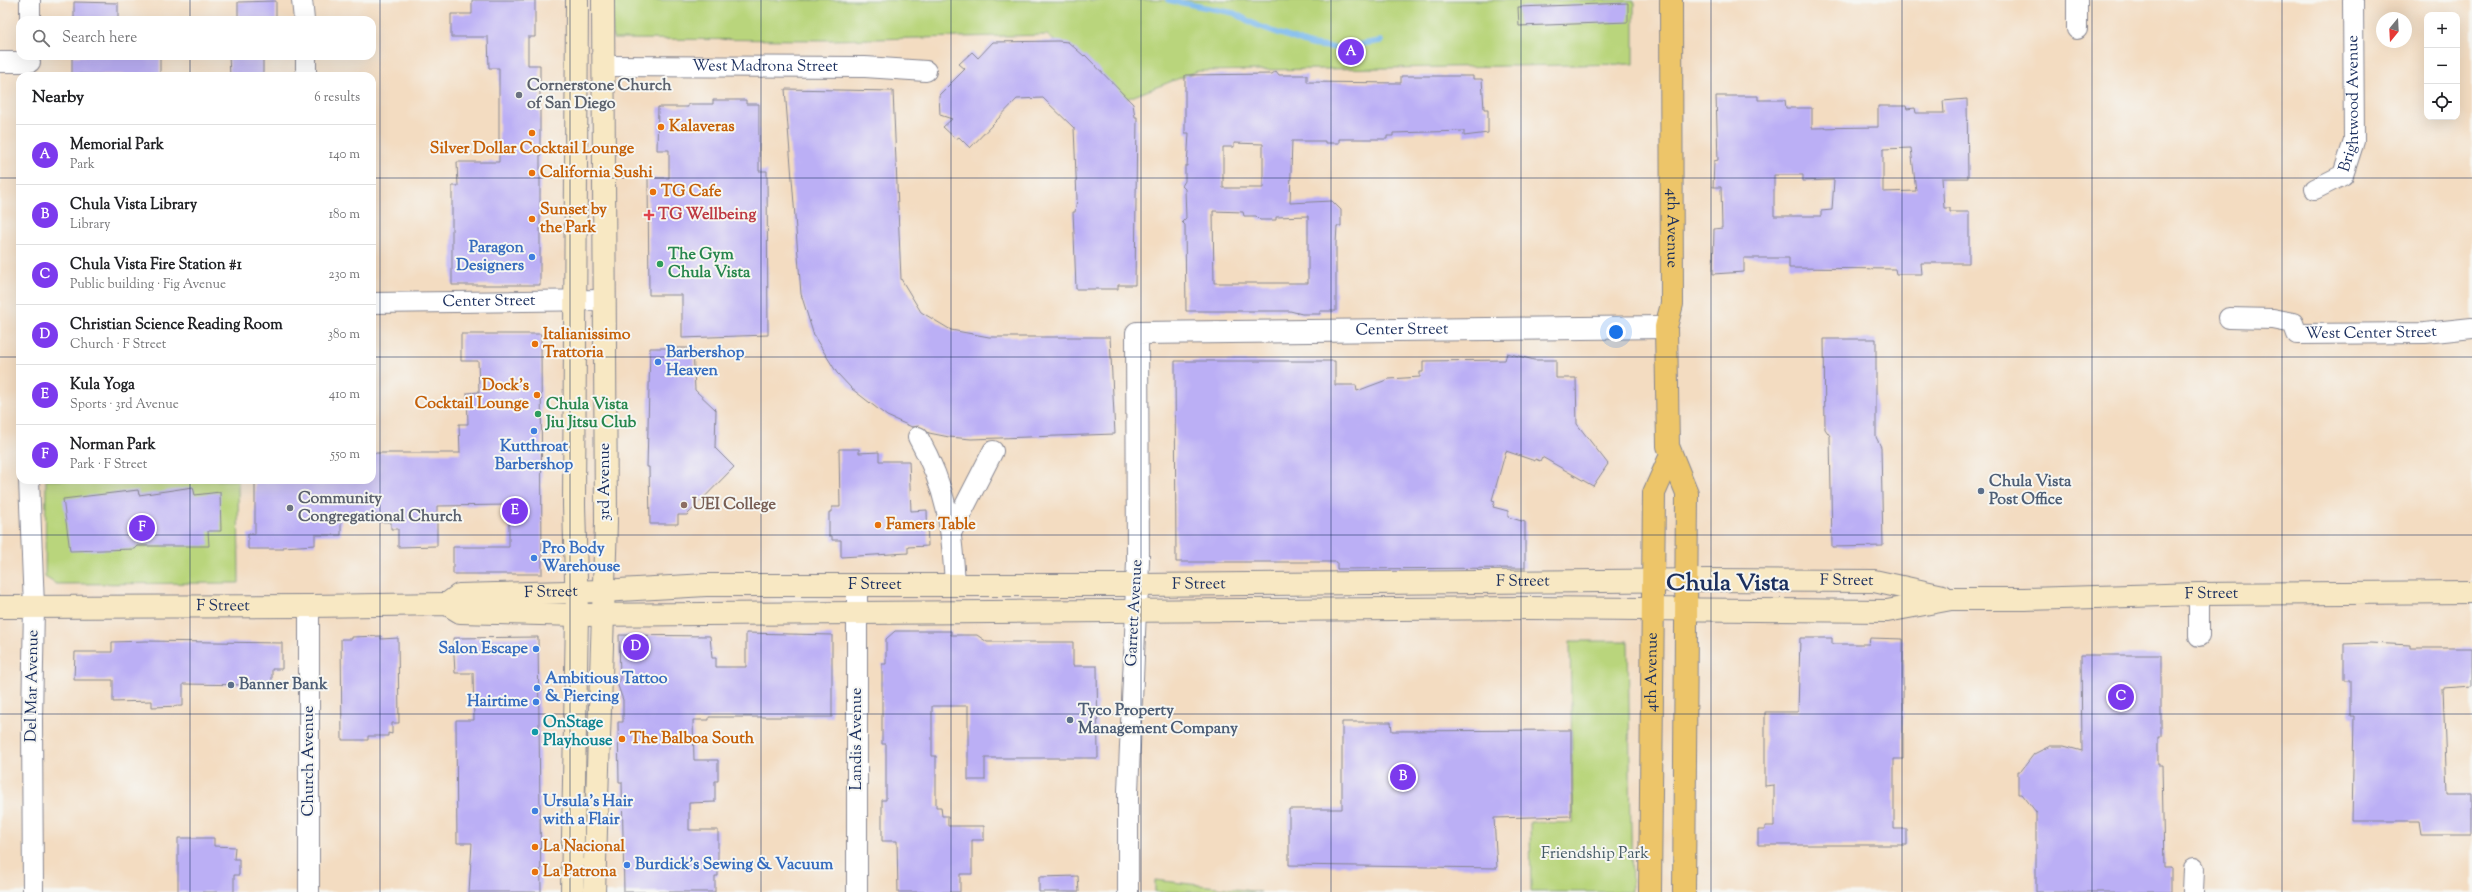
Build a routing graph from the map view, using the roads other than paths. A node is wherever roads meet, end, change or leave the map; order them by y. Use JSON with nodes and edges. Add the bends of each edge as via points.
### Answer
{"nodes":[{"id":1,"x":30,"y":0,"type":"edge"},
{"id":2,"x":302,"y":0,"type":"edge"},
{"id":3,"x":577,"y":0,"type":"edge"},
{"id":4,"x":603,"y":0,"type":"edge"},
{"id":5,"x":1671,"y":0,"type":"edge"},
{"id":6,"x":2077,"y":0,"type":"edge"},
{"id":7,"x":2353,"y":0,"type":"edge"},
{"id":8,"x":30,"y":16,"type":"edge"},
{"id":9,"x":304,"y":16,"type":"edge"},
{"id":10,"x":2077,"y":29,"type":"dead end"},
{"id":11,"x":576,"y":30,"type":"junction"},
{"id":12,"x":306,"y":60,"type":"edge"},
{"id":13,"x":0,"y":62,"type":"edge"},
{"id":14,"x":30,"y":65,"type":"edge"},
{"id":15,"x":605,"y":66,"type":"junction"},
{"id":16,"x":926,"y":71,"type":"dead end"},
{"id":17,"x":306,"y":72,"type":"edge"},
{"id":18,"x":2315,"y":189,"type":"dead end"},
{"id":19,"x":576,"y":300,"type":"junction"},
{"id":20,"x":605,"y":300,"type":"junction"},
{"id":21,"x":376,"y":302,"type":"edge"},
{"id":22,"x":2229,"y":318,"type":"dead end"},
{"id":23,"x":1666,"y":327,"type":"junction"},
{"id":24,"x":2472,"y":328,"type":"edge"},
{"id":25,"x":1137,"y":333,"type":"joint"},
{"id":26,"x":918,"y":437,"type":"dead end"},
{"id":27,"x":993,"y":451,"type":"dead end"},
{"id":28,"x":1671,"y":456,"type":"junction"},
{"id":29,"x":29,"y":484,"type":"edge"},
{"id":30,"x":952,"y":531,"type":"junction"},
{"id":31,"x":1653,"y":580,"type":"junction"},
{"id":32,"x":1687,"y":580,"type":"junction"},
{"id":33,"x":857,"y":585,"type":"junction"},
{"id":34,"x":955,"y":585,"type":"junction"},
{"id":35,"x":1137,"y":585,"type":"junction"},
{"id":36,"x":577,"y":591,"type":"junction"},
{"id":37,"x":602,"y":591,"type":"junction"},
{"id":38,"x":2472,"y":592,"type":"edge"},
{"id":39,"x":2199,"y":594,"type":"junction"},
{"id":40,"x":1951,"y":599,"type":"junction"},
{"id":41,"x":447,"y":604,"type":"junction"},
{"id":42,"x":0,"y":606,"type":"edge"},
{"id":43,"x":34,"y":606,"type":"junction"},
{"id":44,"x":309,"y":606,"type":"junction"},
{"id":45,"x":1653,"y":608,"type":"junction"},
{"id":46,"x":1687,"y":609,"type":"junction"},
{"id":47,"x":1136,"y":611,"type":"junction"},
{"id":48,"x":601,"y":614,"type":"junction"},
{"id":49,"x":858,"y":614,"type":"junction"},
{"id":50,"x":577,"y":615,"type":"junction"},
{"id":51,"x":2199,"y":636,"type":"dead end"},
{"id":52,"x":2194,"y":868,"type":"dead end"},
{"id":53,"x":33,"y":892,"type":"edge"},
{"id":54,"x":309,"y":892,"type":"edge"},
{"id":55,"x":572,"y":892,"type":"edge"},
{"id":56,"x":594,"y":892,"type":"edge"},
{"id":57,"x":857,"y":892,"type":"edge"},
{"id":58,"x":1128,"y":892,"type":"edge"},
{"id":59,"x":1650,"y":892,"type":"edge"},
{"id":60,"x":1684,"y":892,"type":"edge"},
{"id":61,"x":2193,"y":892,"type":"edge"}],
"edges":[{"from":1,"to":8,"type":"street"},
{"from":2,"to":9,"type":"street"},
{"from":3,"to":11,"type":"main road","name":"3rd Avenue"},
{"from":4,"to":15,"type":"main road","name":"3rd Avenue"},
{"from":5,"to":23,"type":"main road","name":"4th Avenue","via":[[1672,304]]},
{"from":6,"to":10,"type":"street"},
{"from":7,"to":18,"type":"street","name":"Brightwood Avenue","via":[[2354,142],[2343,175]]},
{"from":11,"to":15,"type":"main road","via":[[595,60]]},
{"from":11,"to":19,"type":"main road","name":"3rd Avenue"},
{"from":12,"to":17,"type":"street"},
{"from":13,"to":14,"type":"street"},
{"from":15,"to":16,"type":"street","name":"West Madrona Street","via":[[865,66]]},
{"from":15,"to":20,"type":"main road","name":"3rd Avenue"},
{"from":19,"to":20,"type":"street","name":"Center Street"},
{"from":19,"to":21,"type":"street","name":"Center Street"},
{"from":19,"to":36,"type":"main road","name":"3rd Avenue","via":[[574,504]]},
{"from":20,"to":37,"type":"main road","name":"3rd Avenue","via":[[606,522]]},
{"from":22,"to":24,"type":"street","name":"West Center Street","via":[[2273,319],[2293,323],[2297,334],[2425,333]]},
{"from":23,"to":25,"type":"street","name":"Center Street"},
{"from":23,"to":28,"type":"main road","name":"4th Avenue","via":[[1666,420]]},
{"from":25,"to":35,"type":"street","name":"Garrett Avenue"},
{"from":26,"to":30,"type":"street","via":[[933,464],[948,508]]},
{"from":27,"to":30,"type":"street"},
{"from":28,"to":31,"type":"main road","name":"4th Avenue","via":[[1654,493]]},
{"from":28,"to":32,"type":"main road","name":"4th Avenue","via":[[1687,492]]},
{"from":29,"to":43,"type":"street","name":"Del Mar Avenue"},
{"from":30,"to":34,"type":"street"},
{"from":31,"to":32,"type":"main road","name":"F Street"},
{"from":31,"to":35,"type":"main road","name":"F Street"},
{"from":31,"to":45,"type":"main road","name":"4th Avenue"},
{"from":32,"to":40,"type":"main road","name":"F Street","via":[[1874,581]]},
{"from":32,"to":46,"type":"main road","name":"4th Avenue"},
{"from":33,"to":34,"type":"main road","name":"F Street"},
{"from":33,"to":37,"type":"main road","name":"F Street","via":[[706,585]]},
{"from":33,"to":49,"type":"street","name":"Landis Avenue"},
{"from":34,"to":35,"type":"main road","name":"F Street"},
{"from":35,"to":47,"type":"street","name":"Garrett Avenue"},
{"from":36,"to":37,"type":"main road","name":"F Street"},
{"from":36,"to":41,"type":"main road","name":"F Street","via":[[459,595]]},
{"from":36,"to":50,"type":"main road","name":"3rd Avenue"},
{"from":37,"to":48,"type":"main road","name":"3rd Avenue"},
{"from":38,"to":39,"type":"main road","name":"F Street"},
{"from":39,"to":40,"type":"main road","name":"F Street"},
{"from":39,"to":51,"type":"street"},
{"from":40,"to":46,"type":"main road","name":"F Street","via":[[1887,611]]},
{"from":41,"to":44,"type":"main road","name":"F Street"},
{"from":41,"to":50,"type":"main road","name":"F Street","via":[[460,612]]},
{"from":42,"to":43,"type":"main road","name":"F Street"},
{"from":43,"to":44,"type":"main road","name":"F Street"},
{"from":43,"to":53,"type":"street","name":"Del Mar Avenue"},
{"from":44,"to":54,"type":"street","name":"Church Avenue"},
{"from":45,"to":46,"type":"main road","name":"F Street"},
{"from":45,"to":47,"type":"main road","name":"F Street"},
{"from":45,"to":59,"type":"main road","name":"4th Avenue"},
{"from":46,"to":60,"type":"main road","name":"4th Avenue"},
{"from":47,"to":49,"type":"main road","name":"F Street"},
{"from":47,"to":58,"type":"street","name":"Garrett Avenue","via":[[1128,791]]},
{"from":48,"to":49,"type":"main road","name":"F Street"},
{"from":48,"to":50,"type":"main road","name":"F Street"},
{"from":48,"to":56,"type":"main road","name":"3rd Avenue"},
{"from":49,"to":57,"type":"street","name":"Landis Avenue"},
{"from":50,"to":55,"type":"main road","name":"3rd Avenue"},
{"from":52,"to":61,"type":"street"}]}
